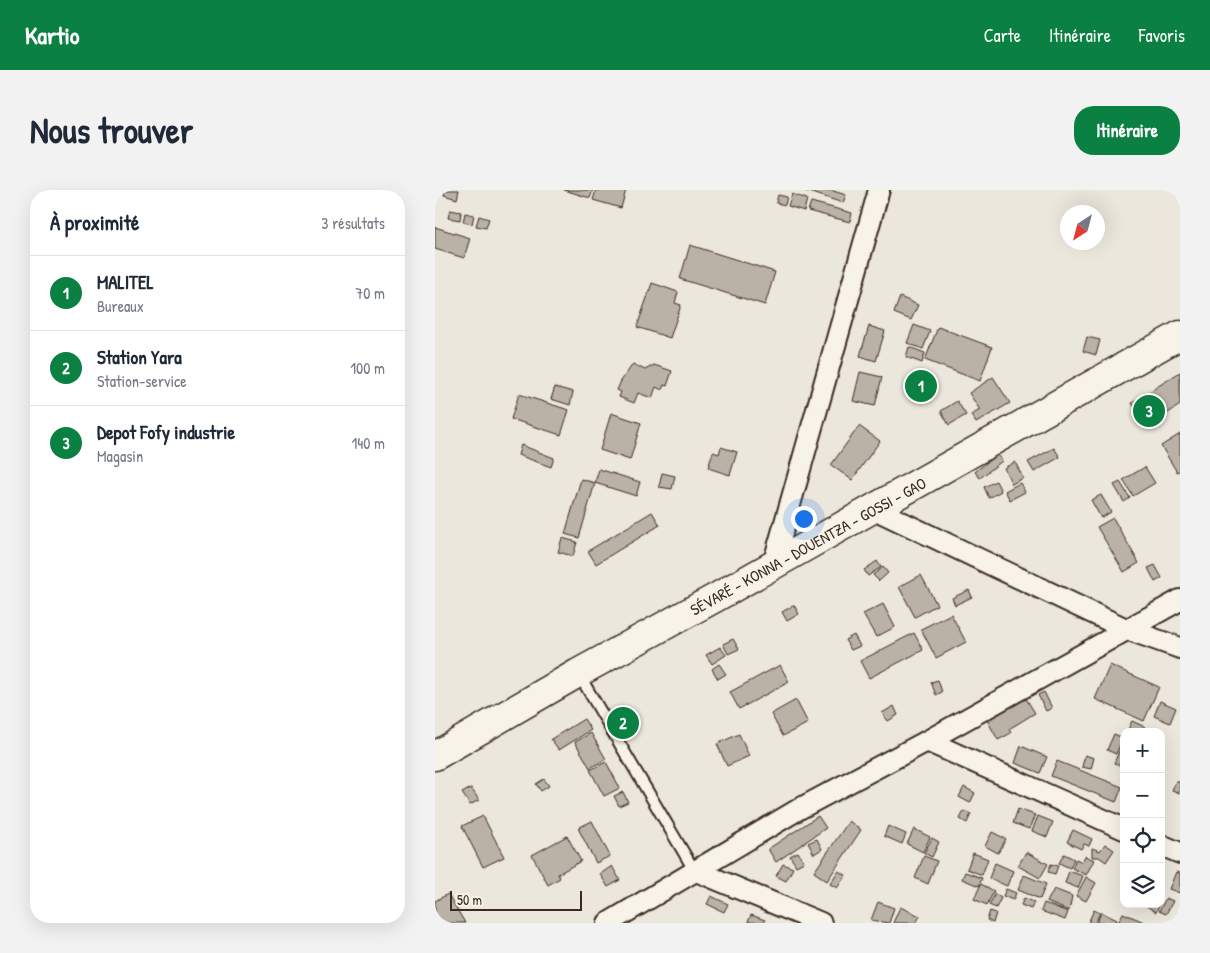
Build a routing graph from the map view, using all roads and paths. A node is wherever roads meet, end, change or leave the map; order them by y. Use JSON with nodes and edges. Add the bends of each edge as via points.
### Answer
{"nodes":[{"id":1,"x":879,"y":190,"type":"edge"},
{"id":2,"x":1180,"y":335,"type":"edge"},
{"id":3,"x":874,"y":509,"type":"junction"},
{"id":4,"x":773,"y":565,"type":"junction"},
{"id":5,"x":1180,"y":600,"type":"edge"},
{"id":6,"x":1127,"y":629,"type":"junction"},
{"id":7,"x":1180,"y":648,"type":"edge"},
{"id":8,"x":578,"y":673,"type":"junction"},
{"id":9,"x":927,"y":741,"type":"junction"},
{"id":10,"x":435,"y":756,"type":"edge"},
{"id":11,"x":1120,"y":826,"type":"edge"},
{"id":12,"x":1165,"y":846,"type":"edge"},
{"id":13,"x":1180,"y":852,"type":"edge"},
{"id":14,"x":694,"y":870,"type":"junction"},
{"id":15,"x":608,"y":923,"type":"edge"},
{"id":16,"x":821,"y":923,"type":"edge"}],
"edges":[{"from":1,"to":4,"type":"street"},
{"from":2,"to":3,"type":"main road","name":"SÉVARÉ - KONNA - DOUENTZA - GOSSI - GAO"},
{"from":3,"to":4,"type":"main road","name":"SÉVARÉ - KONNA - DOUENTZA - GOSSI - GAO"},
{"from":3,"to":6,"type":"street"},
{"from":4,"to":8,"type":"main road","name":"SÉVARÉ - KONNA - DOUENTZA - GOSSI - GAO"},
{"from":5,"to":6,"type":"street"},
{"from":6,"to":7,"type":"street"},
{"from":6,"to":9,"type":"street"},
{"from":8,"to":10,"type":"main road","name":"SÉVARÉ - KONNA - DOUENTZA - GOSSI - GAO"},
{"from":8,"to":14,"type":"lane"},
{"from":9,"to":11,"type":"street"},
{"from":9,"to":14,"type":"street","via":[[799,809]]},
{"from":12,"to":13,"type":"street"},
{"from":14,"to":15,"type":"street"},
{"from":14,"to":16,"type":"street"}]}
